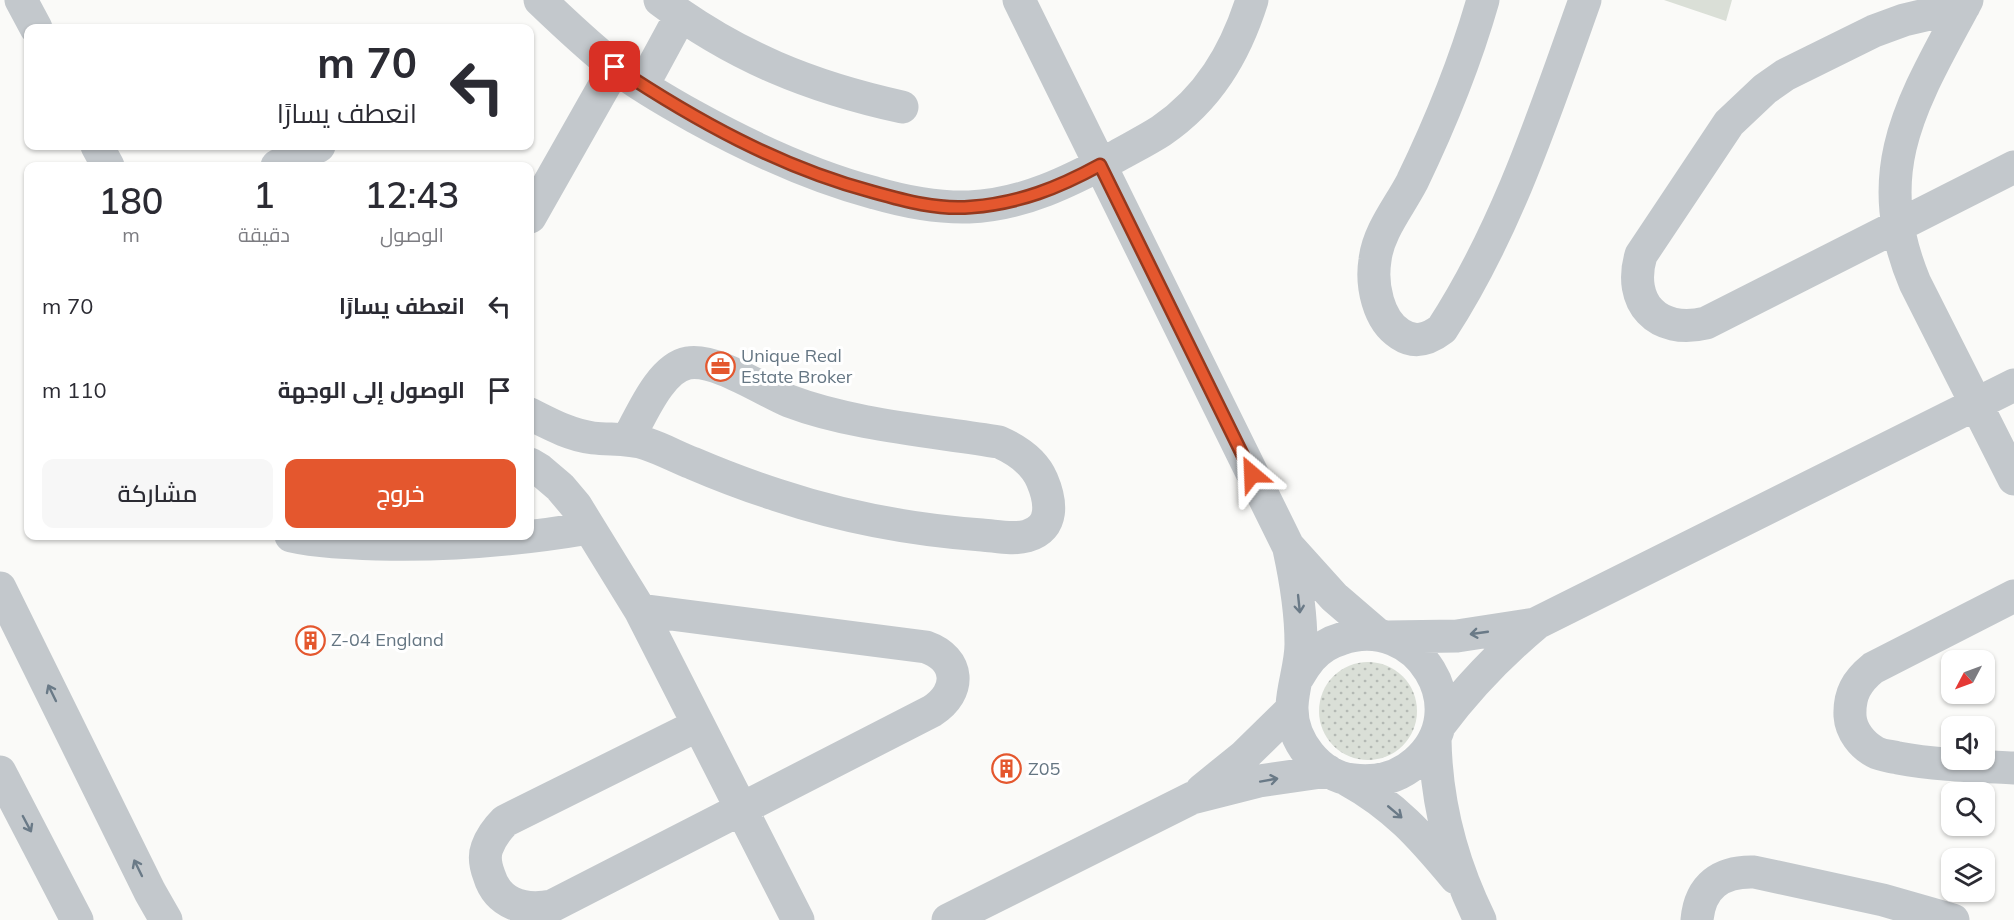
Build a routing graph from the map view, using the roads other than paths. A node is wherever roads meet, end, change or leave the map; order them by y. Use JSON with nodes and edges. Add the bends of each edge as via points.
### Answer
{"nodes":[{"id":1,"x":21,"y":0,"type":"edge"},
{"id":2,"x":540,"y":0,"type":"edge"},
{"id":3,"x":1019,"y":0,"type":"edge"},
{"id":4,"x":1252,"y":0,"type":"edge"},
{"id":5,"x":1483,"y":0,"type":"edge"},
{"id":6,"x":1585,"y":0,"type":"edge"},
{"id":7,"x":1965,"y":3,"type":"edge"},
{"id":8,"x":671,"y":8,"type":"edge"},
{"id":9,"x":34,"y":24,"type":"edge"},
{"id":10,"x":615,"y":67,"type":"junction"},
{"id":11,"x":643,"y":86,"type":"junction"},
{"id":12,"x":902,"y":107,"type":"dead end"},
{"id":13,"x":311,"y":150,"type":"edge"},
{"id":14,"x":286,"y":162,"type":"edge"},
{"id":15,"x":1100,"y":165,"type":"junction"},
{"id":16,"x":2014,"y":167,"type":"edge"},
{"id":17,"x":534,"y":210,"type":"edge"},
{"id":18,"x":1898,"y":227,"type":"junction"},
{"id":19,"x":2014,"y":385,"type":"edge"},
{"id":20,"x":1976,"y":404,"type":"junction"},
{"id":21,"x":534,"y":416,"type":"edge"},
{"id":22,"x":628,"y":439,"type":"junction"},
{"id":23,"x":534,"y":467,"type":"edge"},
{"id":24,"x":2014,"y":479,"type":"edge"},
{"id":25,"x":589,"y":528,"type":"junction"},
{"id":26,"x":534,"y":537,"type":"edge"},
{"id":27,"x":338,"y":540,"type":"edge"},
{"id":28,"x":502,"y":540,"type":"edge"},
{"id":29,"x":1288,"y":546,"type":"junction"},
{"id":30,"x":0,"y":588,"type":"edge"},
{"id":31,"x":2014,"y":596,"type":"edge"},
{"id":32,"x":640,"y":610,"type":"junction"},
{"id":33,"x":1537,"y":623,"type":"junction"},
{"id":34,"x":1382,"y":635,"type":"junction"},
{"id":35,"x":1298,"y":677,"type":"junction"},
{"id":36,"x":1292,"y":709,"type":"junction"},
{"id":37,"x":698,"y":725,"type":"junction"},
{"id":38,"x":1437,"y":732,"type":"junction"},
{"id":39,"x":2014,"y":768,"type":"edge"},
{"id":40,"x":0,"y":772,"type":"edge"},
{"id":41,"x":1337,"y":775,"type":"junction"},
{"id":42,"x":1192,"y":798,"type":"junction"},
{"id":43,"x":742,"y":809,"type":"junction"},
{"id":44,"x":1464,"y":889,"type":"junction"},
{"id":45,"x":78,"y":920,"type":"edge"},
{"id":46,"x":166,"y":920,"type":"edge"},
{"id":47,"x":798,"y":920,"type":"edge"},
{"id":48,"x":948,"y":920,"type":"edge"},
{"id":49,"x":1480,"y":920,"type":"edge"},
{"id":50,"x":1697,"y":920,"type":"edge"},
{"id":51,"x":1953,"y":920,"type":"edge"}],
"edges":[{"from":1,"to":9,"type":"street"},
{"from":2,"to":10,"type":"street"},
{"from":3,"to":15,"type":"street"},
{"from":4,"to":15,"type":"street","via":[[1231,55],[1212,83],[1161,131]]},
{"from":5,"to":6,"type":"street","via":[[1440,122],[1379,243],[1375,259],[1375,291],[1385,319],[1401,335],[1412,339],[1422,340],[1442,329],[1483,255],[1515,188]]},
{"from":7,"to":18,"type":"street","via":[[1900,142],[1894,196]]},
{"from":7,"to":18,"type":"street","via":[[1874,31],[1765,89],[1729,123],[1651,238],[1641,255],[1637,285],[1650,312],[1662,321],[1691,327]]},
{"from":8,"to":11,"type":"street"},
{"from":8,"to":12,"type":"street","via":[[757,60],[852,96]]},
{"from":10,"to":11,"type":"street"},
{"from":10,"to":17,"type":"street"},
{"from":11,"to":15,"type":"street","via":[[774,158],[853,187],[935,207],[970,207],[1038,195]]},
{"from":13,"to":14,"type":"street"},
{"from":15,"to":29,"type":"street"},
{"from":16,"to":18,"type":"street"},
{"from":18,"to":20,"type":"street","via":[[1915,283]]},
{"from":19,"to":20,"type":"street"},
{"from":20,"to":24,"type":"street"},
{"from":20,"to":33,"type":"street"},
{"from":21,"to":22,"type":"street","via":[[574,434]]},
{"from":22,"to":22,"type":"street","via":[[664,377],[687,363],[713,364],[819,411],[999,442],[1029,461],[1040,475],[1048,492],[1049,513],[1038,530],[1018,538],[897,525],[779,496]]},
{"from":23,"to":25,"type":"street","via":[[560,487]]},
{"from":25,"to":26,"type":"street"},
{"from":25,"to":32,"type":"street"},
{"from":27,"to":28,"type":"street","via":[[380,544]]},
{"from":29,"to":34,"type":"street","via":[[1334,597]]},
{"from":29,"to":35,"type":"street","one_way":true,"via":[[1300,616]]},
{"from":46,"to":30,"type":"street","one_way":true},
{"from":31,"to":39,"type":"street","via":[[1873,668],[1853,690],[1850,704],[1855,734],[1877,754]]},
{"from":32,"to":37,"type":"street"},
{"from":32,"to":43,"type":"street","via":[[926,646],[938,651],[953,670],[950,695],[942,704]]},
{"from":33,"to":34,"type":"street","one_way":true,"via":[[1457,636]]},
{"from":33,"to":38,"type":"street","via":[[1487,668]]},
{"from":34,"to":35,"type":"street","via":[[1353,634],[1331,642],[1312,657]]},
{"from":34,"to":38,"type":"street","via":[[1405,644],[1431,671],[1441,707]]},
{"from":35,"to":36,"type":"street"},
{"from":36,"to":41,"type":"street","via":[[1302,745],[1313,759]]},
{"from":36,"to":42,"type":"street","via":[[1244,756]]},
{"from":37,"to":43,"type":"street"},
{"from":37,"to":43,"type":"street","via":[[505,821],[486,850],[491,884],[518,906],[552,906]]},
{"from":38,"to":41,"type":"street","via":[[1423,756],[1388,779],[1367,782]]},
{"from":38,"to":44,"type":"street","via":[[1438,793]]},
{"from":40,"to":45,"type":"street","one_way":true},
{"from":42,"to":41,"type":"street","one_way":true,"via":[[1259,781]]},
{"from":41,"to":44,"type":"street","one_way":true,"via":[[1375,796],[1401,817]]},
{"from":42,"to":48,"type":"street"},
{"from":43,"to":47,"type":"street"},
{"from":44,"to":49,"type":"street"},
{"from":50,"to":51,"type":"street","via":[[1703,895],[1713,883],[1739,872],[1883,900]]}]}
